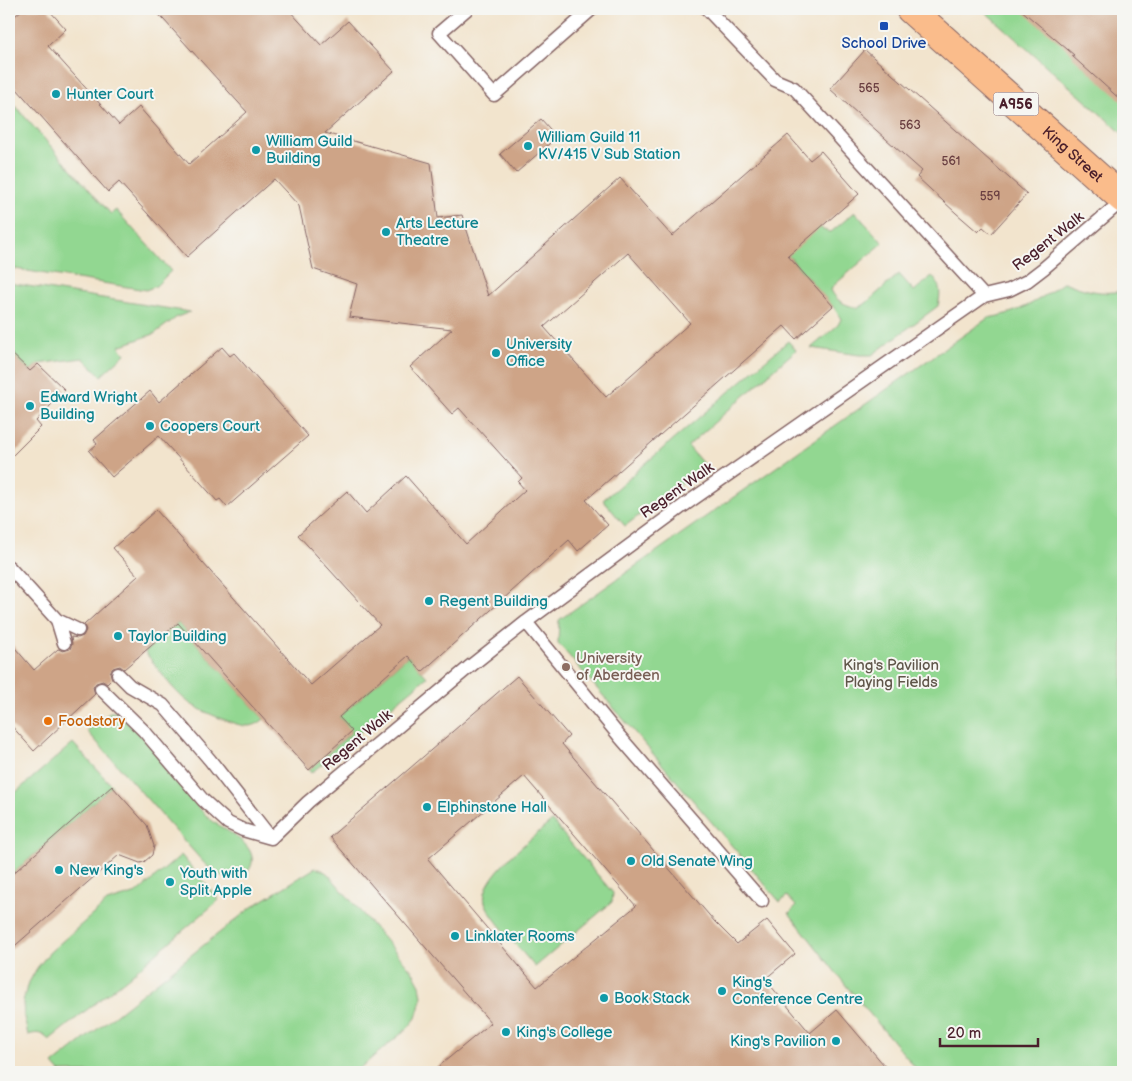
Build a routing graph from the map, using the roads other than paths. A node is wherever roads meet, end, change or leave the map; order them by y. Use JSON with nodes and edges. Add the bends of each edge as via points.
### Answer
{"nodes":[{"id":1,"x":466,"y":9,"type":"edge"},
{"id":2,"x":592,"y":9,"type":"edge"},
{"id":3,"x":707,"y":9,"type":"edge"},
{"id":4,"x":910,"y":9,"type":"edge"},
{"id":5,"x":1123,"y":199,"type":"edge"},
{"id":6,"x":984,"y":296,"type":"junction"},
{"id":7,"x":9,"y":567,"type":"edge"},
{"id":8,"x":57,"y":620,"type":"junction"},
{"id":9,"x":526,"y":622,"type":"junction"},
{"id":10,"x":78,"y":630,"type":"dead end"},
{"id":11,"x":64,"y":643,"type":"dead end"},
{"id":12,"x":118,"y":674,"type":"dead end"},
{"id":13,"x":101,"y":689,"type":"dead end"},
{"id":14,"x":271,"y":838,"type":"junction"},
{"id":15,"x":762,"y":901,"type":"dead end"}],
"edges":[{"from":1,"to":2,"type":"lane","via":[[439,32],[494,95]]},
{"from":3,"to":6,"type":"lane","via":[[775,80],[794,88]]},
{"from":4,"to":5,"type":"main road","name":"King Street","number":"A956"},
{"from":5,"to":6,"type":"lane","name":"Regent Walk","via":[[1027,280],[1009,290]]},
{"from":6,"to":9,"type":"lane","name":"Regent Walk","via":[[683,506]]},
{"from":7,"to":8,"type":"lane"},
{"from":8,"to":10,"type":"lane"},
{"from":8,"to":11,"type":"lane"},
{"from":9,"to":14,"type":"lane","name":"Regent Walk","via":[[308,802]]},
{"from":9,"to":15,"type":"lane","via":[[620,737]]},
{"from":12,"to":14,"type":"lane","via":[[130,686],[164,705]]},
{"from":13,"to":14,"type":"lane","via":[[228,823]]}]}
